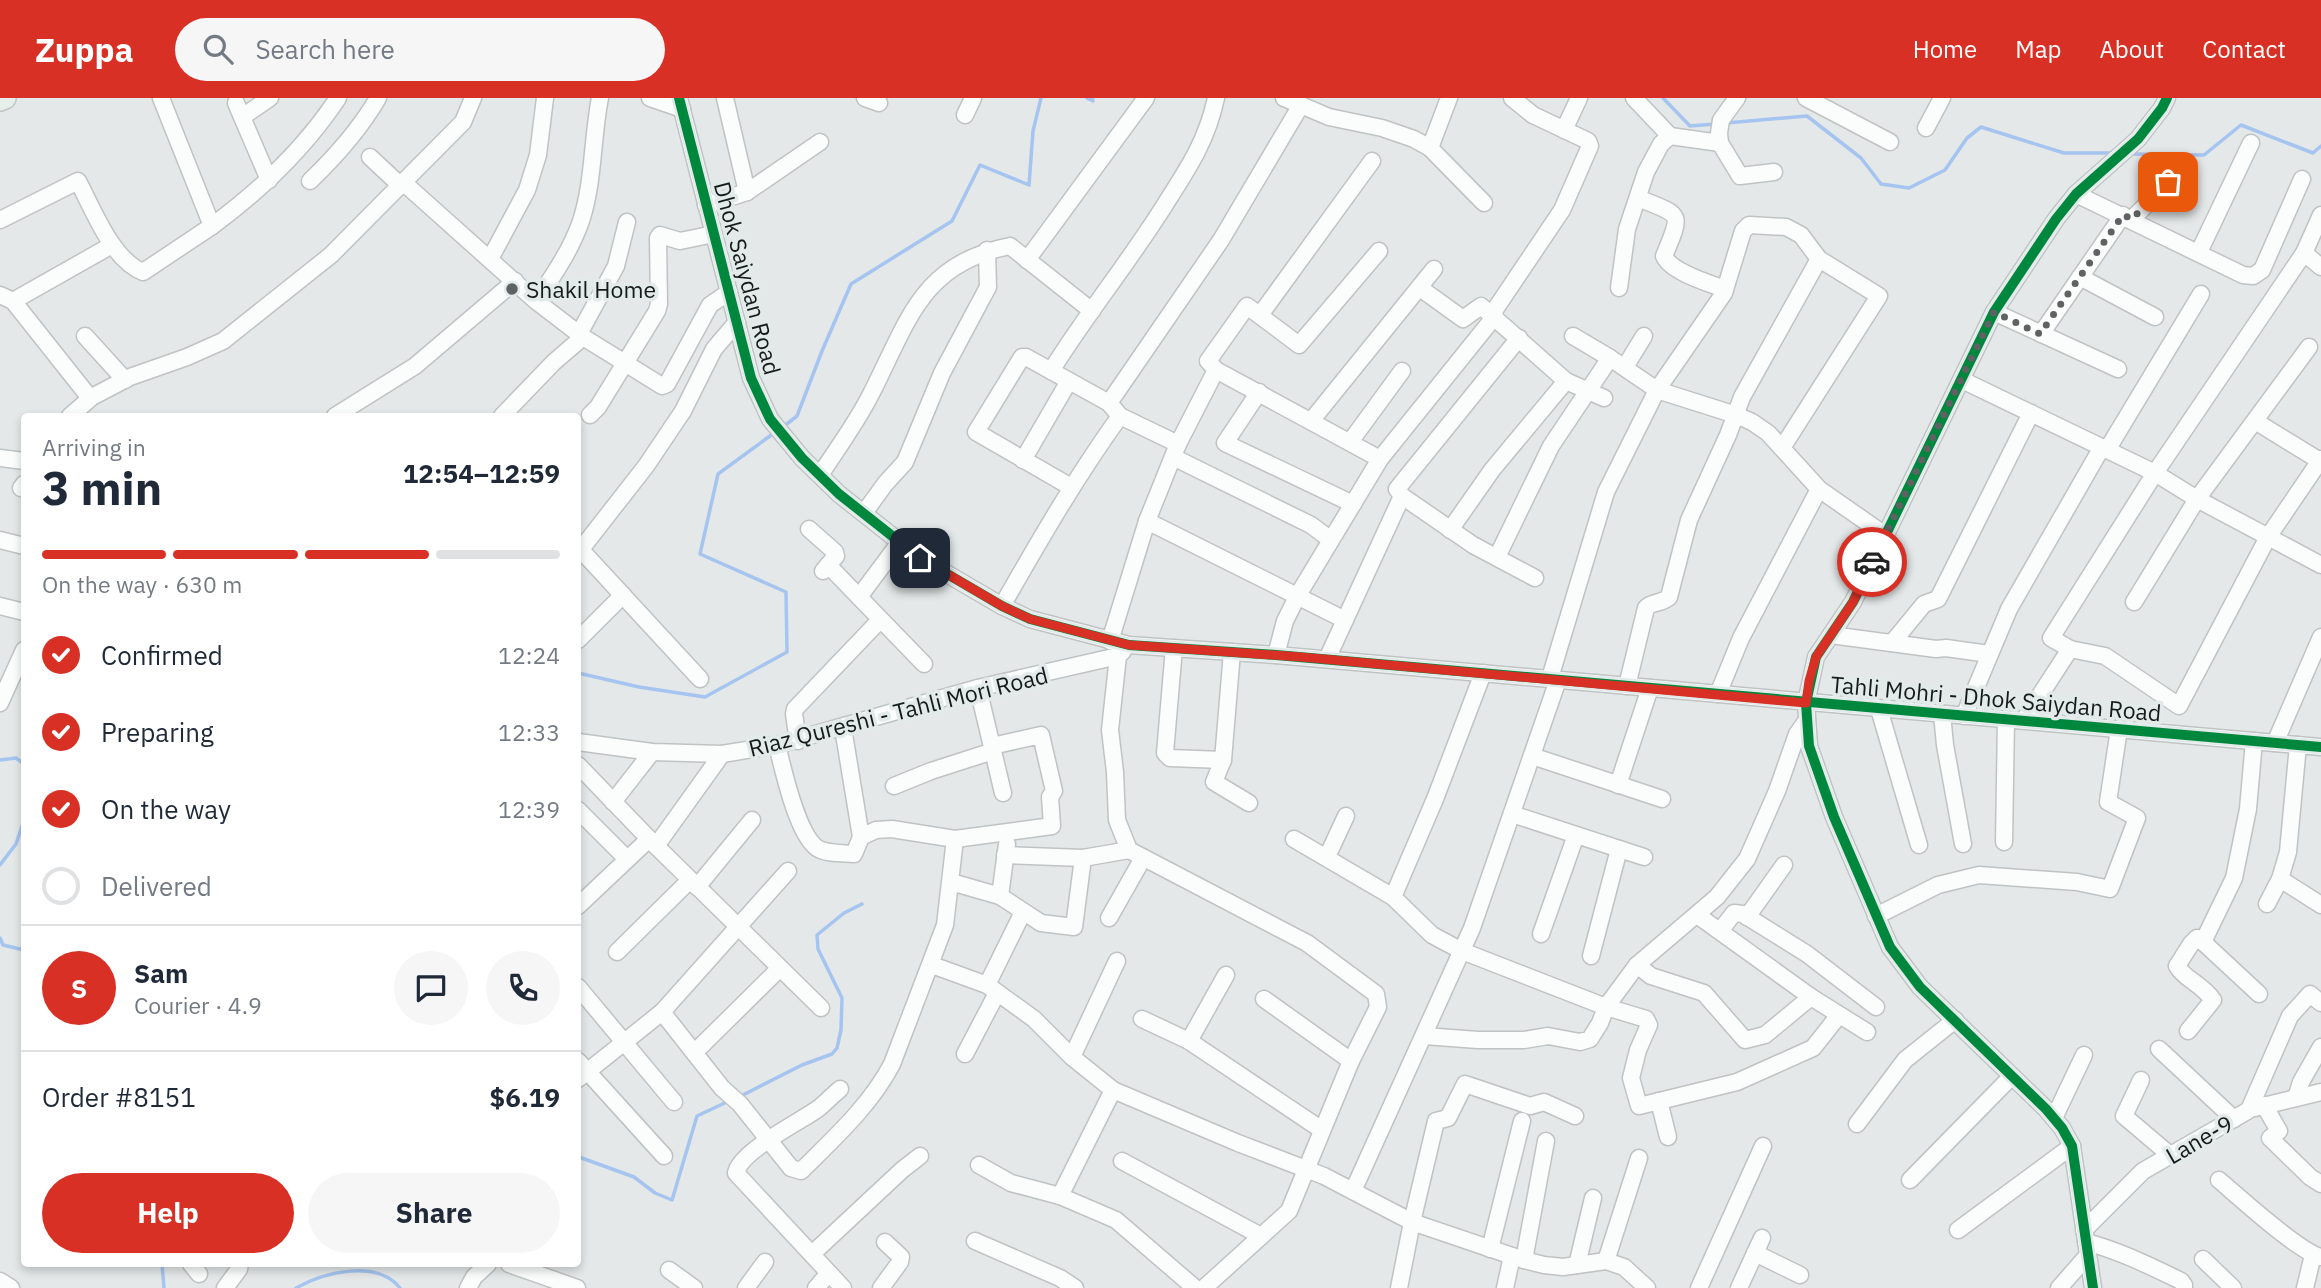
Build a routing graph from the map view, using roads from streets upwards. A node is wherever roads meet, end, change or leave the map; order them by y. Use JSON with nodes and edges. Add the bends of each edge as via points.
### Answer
{"nodes":[{"id":1,"x":161,"y":98,"type":"edge"},
{"id":2,"x":270,"y":98,"type":"edge"},
{"id":3,"x":379,"y":98,"type":"edge"},
{"id":4,"x":473,"y":98,"type":"edge"},
{"id":5,"x":545,"y":98,"type":"edge"},
{"id":6,"x":600,"y":98,"type":"edge"},
{"id":7,"x":650,"y":98,"type":"edge"},
{"id":8,"x":725,"y":98,"type":"edge"},
{"id":9,"x":973,"y":98,"type":"edge"},
{"id":10,"x":1146,"y":98,"type":"edge"},
{"id":11,"x":1216,"y":98,"type":"edge"},
{"id":12,"x":1284,"y":98,"type":"edge"},
{"id":13,"x":1448,"y":98,"type":"edge"},
{"id":14,"x":1512,"y":98,"type":"edge"},
{"id":15,"x":1578,"y":98,"type":"edge"},
{"id":16,"x":1634,"y":98,"type":"edge"},
{"id":17,"x":1737,"y":98,"type":"edge"},
{"id":18,"x":1806,"y":98,"type":"edge"},
{"id":19,"x":1942,"y":98,"type":"edge"},
{"id":20,"x":2167,"y":98,"type":"edge"},
{"id":21,"x":332,"y":100,"type":"edge"},
{"id":22,"x":680,"y":103,"type":"edge"},
{"id":23,"x":1301,"y":105,"type":"junction"},
{"id":24,"x":965,"y":115,"type":"dead end"},
{"id":25,"x":1926,"y":128,"type":"dead end"},
{"id":26,"x":1564,"y":130,"type":"junction"},
{"id":27,"x":1720,"y":132,"type":"junction"},
{"id":28,"x":1670,"y":136,"type":"junction"},
{"id":29,"x":820,"y":142,"type":"dead end"},
{"id":30,"x":1890,"y":142,"type":"dead end"},
{"id":31,"x":2251,"y":143,"type":"dead end"},
{"id":32,"x":1430,"y":148,"type":"junction"},
{"id":33,"x":370,"y":157,"type":"dead end"},
{"id":34,"x":1372,"y":161,"type":"dead end"},
{"id":35,"x":2187,"y":164,"type":"dead end"},
{"id":36,"x":1774,"y":172,"type":"dead end"},
{"id":37,"x":268,"y":180,"type":"junction"},
{"id":38,"x":2302,"y":180,"type":"dead end"},
{"id":39,"x":310,"y":181,"type":"dead end"},
{"id":40,"x":403,"y":184,"type":"junction"},
{"id":41,"x":747,"y":192,"type":"junction"},
{"id":42,"x":2076,"y":194,"type":"junction"},
{"id":43,"x":1638,"y":198,"type":"junction"},
{"id":44,"x":1484,"y":204,"type":"dead end"},
{"id":45,"x":706,"y":205,"type":"junction"},
{"id":46,"x":2321,"y":215,"type":"edge"},
{"id":47,"x":2128,"y":217,"type":"junction"},
{"id":48,"x":0,"y":220,"type":"edge"},
{"id":49,"x":627,"y":222,"type":"dead end"},
{"id":50,"x":212,"y":226,"type":"junction"},
{"id":51,"x":713,"y":234,"type":"junction"},
{"id":52,"x":112,"y":245,"type":"junction"},
{"id":53,"x":987,"y":250,"type":"junction"},
{"id":54,"x":1378,"y":251,"type":"dead end"},
{"id":55,"x":2199,"y":252,"type":"junction"},
{"id":56,"x":2304,"y":253,"type":"junction"},
{"id":57,"x":490,"y":258,"type":"junction"},
{"id":58,"x":1819,"y":259,"type":"junction"},
{"id":59,"x":1027,"y":260,"type":"junction"},
{"id":60,"x":2321,"y":267,"type":"edge"},
{"id":61,"x":1434,"y":269,"type":"dead end"},
{"id":62,"x":2080,"y":277,"type":"junction"},
{"id":63,"x":514,"y":281,"type":"junction"},
{"id":64,"x":1420,"y":288,"type":"junction"},
{"id":65,"x":1619,"y":288,"type":"dead end"},
{"id":66,"x":1725,"y":289,"type":"junction"},
{"id":67,"x":729,"y":292,"type":"junction"},
{"id":68,"x":2201,"y":295,"type":"dead end"},
{"id":69,"x":7,"y":298,"type":"edge"},
{"id":70,"x":536,"y":301,"type":"junction"},
{"id":71,"x":1091,"y":311,"type":"junction"},
{"id":72,"x":1994,"y":312,"type":"junction"},
{"id":73,"x":1260,"y":315,"type":"junction"},
{"id":74,"x":1493,"y":315,"type":"junction"},
{"id":75,"x":2155,"y":317,"type":"dead end"},
{"id":76,"x":737,"y":322,"type":"junction"},
{"id":77,"x":2040,"y":334,"type":"junction"},
{"id":78,"x":581,"y":335,"type":"junction"},
{"id":79,"x":85,"y":336,"type":"dead end"},
{"id":80,"x":1573,"y":336,"type":"dead end"},
{"id":81,"x":1644,"y":336,"type":"dead end"},
{"id":82,"x":1519,"y":338,"type":"junction"},
{"id":83,"x":2309,"y":347,"type":"dead end"},
{"id":84,"x":1610,"y":358,"type":"junction"},
{"id":85,"x":624,"y":362,"type":"junction"},
{"id":86,"x":1625,"y":367,"type":"junction"},
{"id":87,"x":2118,"y":369,"type":"dead end"},
{"id":88,"x":1216,"y":370,"type":"junction"},
{"id":89,"x":1051,"y":371,"type":"junction"},
{"id":90,"x":1402,"y":371,"type":"dead end"},
{"id":91,"x":125,"y":380,"type":"junction"},
{"id":92,"x":1962,"y":380,"type":"junction"},
{"id":93,"x":1566,"y":381,"type":"junction"},
{"id":94,"x":1069,"y":382,"type":"junction"},
{"id":95,"x":1657,"y":390,"type":"junction"},
{"id":96,"x":1588,"y":391,"type":"junction"},
{"id":97,"x":1259,"y":393,"type":"junction"},
{"id":98,"x":90,"y":398,"type":"junction"},
{"id":99,"x":1604,"y":398,"type":"dead end"},
{"id":100,"x":1114,"y":410,"type":"junction"},
{"id":101,"x":73,"y":413,"type":"edge"},
{"id":102,"x":340,"y":413,"type":"edge"},
{"id":103,"x":505,"y":413,"type":"edge"},
{"id":104,"x":2031,"y":413,"type":"junction"},
{"id":105,"x":590,"y":415,"type":"dead end"},
{"id":106,"x":1736,"y":415,"type":"junction"},
{"id":107,"x":1311,"y":421,"type":"junction"},
{"id":108,"x":2255,"y":421,"type":"junction"},
{"id":109,"x":1350,"y":442,"type":"junction"},
{"id":110,"x":1782,"y":448,"type":"junction"},
{"id":111,"x":2105,"y":449,"type":"junction"},
{"id":112,"x":1175,"y":451,"type":"junction"},
{"id":113,"x":0,"y":458,"type":"edge"},
{"id":114,"x":802,"y":458,"type":"joint"},
{"id":115,"x":1380,"y":459,"type":"junction"},
{"id":116,"x":1023,"y":460,"type":"junction"},
{"id":117,"x":2320,"y":460,"type":"edge"},
{"id":118,"x":21,"y":461,"type":"edge"},
{"id":119,"x":2155,"y":473,"type":"junction"},
{"id":120,"x":820,"y":475,"type":"junction"},
{"id":121,"x":1071,"y":486,"type":"junction"},
{"id":122,"x":1819,"y":489,"type":"junction"},
{"id":123,"x":1402,"y":496,"type":"junction"},
{"id":124,"x":2197,"y":499,"type":"junction"},
{"id":125,"x":1353,"y":504,"type":"junction"},
{"id":126,"x":864,"y":513,"type":"junction"},
{"id":127,"x":1147,"y":521,"type":"junction"},
{"id":128,"x":809,"y":529,"type":"dead end"},
{"id":129,"x":1450,"y":530,"type":"junction"},
{"id":130,"x":1885,"y":535,"type":"junction"},
{"id":131,"x":2268,"y":537,"type":"junction"},
{"id":132,"x":0,"y":540,"type":"edge"},
{"id":133,"x":1331,"y":540,"type":"junction"},
{"id":134,"x":900,"y":542,"type":"junction"},
{"id":135,"x":21,"y":545,"type":"edge"},
{"id":136,"x":581,"y":549,"type":"edge"},
{"id":137,"x":581,"y":554,"type":"edge"},
{"id":138,"x":1497,"y":557,"type":"junction"},
{"id":139,"x":2321,"y":565,"type":"edge"},
{"id":140,"x":1535,"y":578,"type":"dead end"},
{"id":141,"x":623,"y":595,"type":"junction"},
{"id":142,"x":1298,"y":595,"type":"junction"},
{"id":143,"x":859,"y":597,"type":"junction"},
{"id":144,"x":2134,"y":602,"type":"dead end"},
{"id":145,"x":0,"y":606,"type":"edge"},
{"id":146,"x":1002,"y":606,"type":"junction"},
{"id":147,"x":21,"y":611,"type":"edge"},
{"id":148,"x":880,"y":620,"type":"junction"},
{"id":149,"x":1345,"y":620,"type":"junction"},
{"id":150,"x":1830,"y":635,"type":"junction"},
{"id":151,"x":581,"y":637,"type":"edge"},
{"id":152,"x":2321,"y":637,"type":"edge"},
{"id":153,"x":1110,"y":641,"type":"junction"},
{"id":154,"x":1892,"y":643,"type":"junction"},
{"id":155,"x":1174,"y":648,"type":"junction"},
{"id":156,"x":2070,"y":649,"type":"junction"},
{"id":157,"x":1124,"y":651,"type":"junction"},
{"id":158,"x":1232,"y":652,"type":"junction"},
{"id":159,"x":1989,"y":654,"type":"junction"},
{"id":160,"x":1276,"y":655,"type":"junction"},
{"id":161,"x":21,"y":656,"type":"edge"},
{"id":162,"x":1327,"y":659,"type":"junction"},
{"id":163,"x":924,"y":664,"type":"dead end"},
{"id":164,"x":1483,"y":673,"type":"junction"},
{"id":165,"x":701,"y":679,"type":"dead end"},
{"id":166,"x":1554,"y":679,"type":"junction"},
{"id":167,"x":1627,"y":686,"type":"junction"},
{"id":168,"x":978,"y":688,"type":"junction"},
{"id":169,"x":1650,"y":688,"type":"junction"},
{"id":170,"x":1718,"y":694,"type":"junction"},
{"id":171,"x":0,"y":702,"type":"edge"},
{"id":172,"x":1806,"y":703,"type":"junction"},
{"id":173,"x":1878,"y":709,"type":"junction"},
{"id":174,"x":1942,"y":714,"type":"junction"},
{"id":175,"x":1964,"y":716,"type":"junction"},
{"id":176,"x":2007,"y":719,"type":"junction"},
{"id":177,"x":1807,"y":720,"type":"junction"},
{"id":178,"x":2024,"y":720,"type":"junction"},
{"id":179,"x":843,"y":728,"type":"junction"},
{"id":180,"x":2119,"y":729,"type":"junction"},
{"id":181,"x":798,"y":741,"type":"junction"},
{"id":182,"x":2254,"y":741,"type":"junction"},
{"id":183,"x":581,"y":742,"type":"edge"},
{"id":184,"x":2275,"y":743,"type":"junction"},
{"id":185,"x":2298,"y":745,"type":"junction"},
{"id":186,"x":777,"y":746,"type":"junction"},
{"id":187,"x":2321,"y":747,"type":"edge"},
{"id":188,"x":993,"y":748,"type":"junction"},
{"id":189,"x":652,"y":752,"type":"junction"},
{"id":190,"x":722,"y":754,"type":"junction"},
{"id":191,"x":1532,"y":756,"type":"junction"},
{"id":192,"x":1223,"y":760,"type":"junction"},
{"id":193,"x":581,"y":768,"type":"edge"},
{"id":194,"x":1618,"y":785,"type":"junction"},
{"id":195,"x":894,"y":786,"type":"dead end"},
{"id":196,"x":1003,"y":793,"type":"dead end"},
{"id":197,"x":1662,"y":799,"type":"dead end"},
{"id":198,"x":613,"y":802,"type":"junction"},
{"id":199,"x":1249,"y":803,"type":"dead end"},
{"id":200,"x":1512,"y":814,"type":"junction"},
{"id":201,"x":1346,"y":816,"type":"dead end"},
{"id":202,"x":581,"y":817,"type":"edge"},
{"id":203,"x":752,"y":820,"type":"dead end"},
{"id":204,"x":1009,"y":831,"type":"junction"},
{"id":205,"x":1576,"y":835,"type":"junction"},
{"id":206,"x":861,"y":836,"type":"junction"},
{"id":207,"x":955,"y":839,"type":"junction"},
{"id":208,"x":1294,"y":839,"type":"dead end"},
{"id":209,"x":2004,"y":842,"type":"dead end"},
{"id":210,"x":652,"y":843,"type":"junction"},
{"id":211,"x":1963,"y":844,"type":"dead end"},
{"id":212,"x":1919,"y":845,"type":"dead end"},
{"id":213,"x":1619,"y":849,"type":"junction"},
{"id":214,"x":1136,"y":854,"type":"junction"},
{"id":215,"x":1005,"y":855,"type":"junction"},
{"id":216,"x":1327,"y":857,"type":"junction"},
{"id":217,"x":1644,"y":857,"type":"dead end"},
{"id":218,"x":1083,"y":858,"type":"junction"},
{"id":219,"x":627,"y":859,"type":"junction"},
{"id":220,"x":1784,"y":865,"type":"dead end"},
{"id":221,"x":788,"y":871,"type":"dead end"},
{"id":222,"x":2280,"y":879,"type":"junction"},
{"id":223,"x":950,"y":882,"type":"junction"},
{"id":224,"x":694,"y":883,"type":"junction"},
{"id":225,"x":1000,"y":896,"type":"junction"},
{"id":226,"x":1393,"y":897,"type":"junction"},
{"id":227,"x":581,"y":903,"type":"edge"},
{"id":228,"x":2267,"y":904,"type":"dead end"},
{"id":229,"x":2321,"y":905,"type":"edge"},
{"id":230,"x":1023,"y":912,"type":"junction"},
{"id":231,"x":1697,"y":915,"type":"junction"},
{"id":232,"x":1876,"y":916,"type":"junction"},
{"id":233,"x":1747,"y":917,"type":"junction"},
{"id":234,"x":1109,"y":918,"type":"dead end"},
{"id":235,"x":738,"y":927,"type":"junction"},
{"id":236,"x":1720,"y":931,"type":"junction"},
{"id":237,"x":1541,"y":934,"type":"dead end"},
{"id":238,"x":2203,"y":942,"type":"junction"},
{"id":239,"x":617,"y":951,"type":"dead end"},
{"id":240,"x":1462,"y":951,"type":"junction"},
{"id":241,"x":1591,"y":956,"type":"dead end"},
{"id":242,"x":1117,"y":961,"type":"dead end"},
{"id":243,"x":932,"y":965,"type":"junction"},
{"id":244,"x":1637,"y":965,"type":"junction"},
{"id":245,"x":780,"y":968,"type":"junction"},
{"id":246,"x":1226,"y":975,"type":"dead end"},
{"id":247,"x":992,"y":989,"type":"junction"},
{"id":248,"x":581,"y":991,"type":"edge"},
{"id":249,"x":2259,"y":994,"type":"dead end"},
{"id":250,"x":1811,"y":998,"type":"junction"},
{"id":251,"x":2316,"y":998,"type":"edge"},
{"id":252,"x":1264,"y":999,"type":"dead end"},
{"id":253,"x":1606,"y":1007,"type":"junction"},
{"id":254,"x":1876,"y":1007,"type":"dead end"},
{"id":255,"x":821,"y":1008,"type":"dead end"},
{"id":256,"x":662,"y":1012,"type":"junction"},
{"id":257,"x":1839,"y":1015,"type":"junction"},
{"id":258,"x":1142,"y":1019,"type":"dead end"},
{"id":259,"x":1955,"y":1020,"type":"junction"},
{"id":260,"x":2188,"y":1031,"type":"dead end"},
{"id":261,"x":1867,"y":1032,"type":"dead end"},
{"id":262,"x":1424,"y":1036,"type":"junction"},
{"id":263,"x":624,"y":1041,"type":"junction"},
{"id":264,"x":1189,"y":1041,"type":"junction"},
{"id":265,"x":2321,"y":1047,"type":"edge"},
{"id":266,"x":2159,"y":1049,"type":"dead end"},
{"id":267,"x":695,"y":1052,"type":"junction"},
{"id":268,"x":965,"y":1054,"type":"dead end"},
{"id":269,"x":2084,"y":1055,"type":"dead end"},
{"id":270,"x":1072,"y":1057,"type":"junction"},
{"id":271,"x":1351,"y":1061,"type":"junction"},
{"id":272,"x":581,"y":1070,"type":"edge"},
{"id":273,"x":2011,"y":1077,"type":"junction"},
{"id":274,"x":2141,"y":1080,"type":"dead end"},
{"id":275,"x":839,"y":1089,"type":"dead end"},
{"id":276,"x":1113,"y":1090,"type":"junction"},
{"id":277,"x":2321,"y":1092,"type":"edge"},
{"id":278,"x":2296,"y":1098,"type":"junction"},
{"id":279,"x":674,"y":1101,"type":"dead end"},
{"id":280,"x":1659,"y":1101,"type":"junction"},
{"id":281,"x":2257,"y":1107,"type":"junction"},
{"id":282,"x":1575,"y":1116,"type":"dead end"},
{"id":283,"x":2054,"y":1118,"type":"junction"},
{"id":284,"x":2234,"y":1119,"type":"junction"},
{"id":285,"x":1522,"y":1121,"type":"dead end"},
{"id":286,"x":1857,"y":1124,"type":"dead end"},
{"id":287,"x":1322,"y":1130,"type":"junction"},
{"id":288,"x":1668,"y":1137,"type":"dead end"},
{"id":289,"x":769,"y":1141,"type":"junction"},
{"id":290,"x":1546,"y":1141,"type":"dead end"},
{"id":291,"x":1763,"y":1146,"type":"dead end"},
{"id":292,"x":2072,"y":1146,"type":"junction"},
{"id":293,"x":2170,"y":1155,"type":"junction"},
{"id":294,"x":664,"y":1156,"type":"dead end"},
{"id":295,"x":920,"y":1156,"type":"dead end"},
{"id":296,"x":1639,"y":1158,"type":"dead end"},
{"id":297,"x":1122,"y":1161,"type":"dead end"},
{"id":298,"x":979,"y":1165,"type":"dead end"},
{"id":299,"x":1308,"y":1169,"type":"junction"},
{"id":300,"x":1910,"y":1180,"type":"dead end"},
{"id":301,"x":2219,"y":1180,"type":"dead end"},
{"id":302,"x":2321,"y":1184,"type":"edge"},
{"id":303,"x":1353,"y":1191,"type":"junction"},
{"id":304,"x":1060,"y":1196,"type":"junction"},
{"id":305,"x":1593,"y":1198,"type":"dead end"},
{"id":306,"x":1412,"y":1222,"type":"junction"},
{"id":307,"x":1958,"y":1230,"type":"dead end"},
{"id":308,"x":1261,"y":1236,"type":"junction"},
{"id":309,"x":1762,"y":1238,"type":"dead end"},
{"id":310,"x":975,"y":1241,"type":"dead end"},
{"id":311,"x":885,"y":1242,"type":"dead end"},
{"id":312,"x":2086,"y":1242,"type":"junction"},
{"id":313,"x":1490,"y":1249,"type":"junction"},
{"id":314,"x":812,"y":1254,"type":"junction"},
{"id":315,"x":1755,"y":1254,"type":"junction"},
{"id":316,"x":2317,"y":1256,"type":"edge"},
{"id":317,"x":1518,"y":1258,"type":"junction"},
{"id":318,"x":2203,"y":1259,"type":"dead end"},
{"id":319,"x":1606,"y":1261,"type":"junction"},
{"id":320,"x":765,"y":1262,"type":"dead end"},
{"id":321,"x":1577,"y":1265,"type":"junction"},
{"id":322,"x":239,"y":1267,"type":"edge"},
{"id":323,"x":485,"y":1267,"type":"edge"},
{"id":324,"x":517,"y":1267,"type":"edge"},
{"id":325,"x":669,"y":1269,"type":"dead end"},
{"id":326,"x":829,"y":1273,"type":"junction"},
{"id":327,"x":1800,"y":1275,"type":"dead end"},
{"id":328,"x":0,"y":1281,"type":"edge"},
{"id":329,"x":691,"y":1287,"type":"edge"},
{"id":330,"x":11,"y":1288,"type":"edge"},
{"id":331,"x":225,"y":1288,"type":"edge"},
{"id":332,"x":468,"y":1288,"type":"edge"},
{"id":333,"x":577,"y":1288,"type":"edge"},
{"id":334,"x":746,"y":1288,"type":"edge"},
{"id":335,"x":816,"y":1288,"type":"edge"},
{"id":336,"x":843,"y":1288,"type":"edge"},
{"id":337,"x":881,"y":1288,"type":"edge"},
{"id":338,"x":1075,"y":1288,"type":"edge"},
{"id":339,"x":1195,"y":1288,"type":"edge"},
{"id":340,"x":1204,"y":1288,"type":"edge"},
{"id":341,"x":1399,"y":1288,"type":"edge"},
{"id":342,"x":1505,"y":1288,"type":"edge"},
{"id":343,"x":1647,"y":1288,"type":"edge"},
{"id":344,"x":1699,"y":1288,"type":"edge"},
{"id":345,"x":1740,"y":1288,"type":"edge"},
{"id":346,"x":2059,"y":1288,"type":"edge"},
{"id":347,"x":2093,"y":1288,"type":"edge"},
{"id":348,"x":2184,"y":1288,"type":"edge"},
{"id":349,"x":2233,"y":1288,"type":"edge"},
{"id":350,"x":2305,"y":1288,"type":"edge"}],
"edges":[{"from":1,"to":50,"type":"street"},
{"from":2,"to":37,"type":"street","via":[[239,110]]},
{"from":3,"to":39,"type":"street"},
{"from":4,"to":40,"type":"street","via":[[463,122]]},
{"from":5,"to":57,"type":"street","via":[[538,155],[527,190]]},
{"from":6,"to":70,"type":"street","via":[[581,221]]},
{"from":7,"to":22,"type":"street"},
{"from":8,"to":41,"type":"street"},
{"from":9,"to":24,"type":"street"},
{"from":10,"to":59,"type":"street"},
{"from":11,"to":71,"type":"street","via":[[1199,152],[1133,256]]},
{"from":12,"to":23,"type":"street"},
{"from":13,"to":32,"type":"street"},
{"from":14,"to":26,"type":"street"},
{"from":15,"to":26,"type":"street"},
{"from":16,"to":28,"type":"street"},
{"from":17,"to":27,"type":"street"},
{"from":18,"to":30,"type":"street"},
{"from":19,"to":25,"type":"street"},
{"from":20,"to":42,"type":"street","via":[[2138,139]]},
{"from":21,"to":37,"type":"street","via":[[297,151]]},
{"from":22,"to":45,"type":"street","name":"Dhok Saiydan Road"},
{"from":23,"to":32,"type":"street","via":[[1329,117],[1382,128]]},
{"from":23,"to":100,"type":"street"},
{"from":26,"to":74,"type":"street","via":[[1587,141],[1588,153],[1562,210]]},
{"from":27,"to":28,"type":"street"},
{"from":27,"to":36,"type":"street","via":[[1740,176]]},
{"from":28,"to":43,"type":"street","via":[[1646,172]]},
{"from":29,"to":41,"type":"street"},
{"from":31,"to":55,"type":"street"},
{"from":32,"to":44,"type":"street"},
{"from":33,"to":40,"type":"street"},
{"from":34,"to":73,"type":"street"},
{"from":35,"to":47,"type":"street"},
{"from":37,"to":50,"type":"street"},
{"from":38,"to":55,"type":"street","via":[[2262,270],[2253,276],[2242,275]]},
{"from":40,"to":57,"type":"street"},
{"from":40,"to":91,"type":"street","via":[[331,256],[223,341]]},
{"from":41,"to":45,"type":"street"},
{"from":42,"to":47,"type":"street"},
{"from":42,"to":72,"type":"street"},
{"from":43,"to":65,"type":"street","via":[[1627,229]]},
{"from":43,"to":66,"type":"street","via":[[1671,211],[1676,218],[1664,256],[1667,262]]},
{"from":45,"to":51,"type":"street","name":"Dhok Saiydan Road"},
{"from":46,"to":56,"type":"street"},
{"from":47,"to":55,"type":"street"},
{"from":47,"to":62,"type":"street"},
{"from":48,"to":52,"type":"street","via":[[78,181]]},
{"from":49,"to":78,"type":"street","via":[[617,266]]},
{"from":50,"to":52,"type":"street","via":[[143,272]]},
{"from":51,"to":67,"type":"street","name":"Dhok Saiydan Road"},
{"from":51,"to":85,"type":"street","via":[[680,241],[660,235],[659,304]]},
{"from":52,"to":69,"type":"street"},
{"from":53,"to":59,"type":"street","via":[[1010,246]]},
{"from":53,"to":120,"type":"street","via":[[963,261],[917,302],[869,397]]},
{"from":53,"to":126,"type":"street","via":[[988,287],[942,373],[905,462]]},
{"from":54,"to":73,"type":"street","via":[[1299,345]]},
{"from":56,"to":60,"type":"street"},
{"from":56,"to":119,"type":"street"},
{"from":57,"to":63,"type":"street"},
{"from":58,"to":66,"type":"street","via":[[1801,235],[1786,227],[1749,225],[1743,231]]},
{"from":58,"to":106,"type":"street"},
{"from":58,"to":110,"type":"street","via":[[1879,296]]},
{"from":59,"to":71,"type":"street"},
{"from":61,"to":64,"type":"street"},
{"from":62,"to":75,"type":"street"},
{"from":62,"to":77,"type":"street"},
{"from":63,"to":70,"type":"street"},
{"from":63,"to":102,"type":"street","via":[[415,366]]},
{"from":64,"to":74,"type":"street","via":[[1463,319],[1481,306]]},
{"from":64,"to":107,"type":"street"},
{"from":66,"to":95,"type":"street"},
{"from":67,"to":76,"type":"street","name":"Dhok Saiydan Road"},
{"from":67,"to":85,"type":"street","via":[[710,305],[665,386]]},
{"from":68,"to":111,"type":"street"},
{"from":69,"to":98,"type":"street"},
{"from":70,"to":78,"type":"street"},
{"from":71,"to":89,"type":"street"},
{"from":72,"to":77,"type":"street"},
{"from":72,"to":92,"type":"street"},
{"from":73,"to":88,"type":"street","via":[[1247,306],[1208,361]]},
{"from":74,"to":82,"type":"street"},
{"from":74,"to":115,"type":"street"},
{"from":76,"to":114,"type":"street","name":"Dhok Saiydan Road","via":[[751,378],[770,419]]},
{"from":76,"to":136,"type":"street","via":[[714,349],[683,411],[646,466]]},
{"from":77,"to":87,"type":"street"},
{"from":78,"to":85,"type":"street"},
{"from":78,"to":103,"type":"street"},
{"from":79,"to":91,"type":"street"},
{"from":80,"to":84,"type":"street"},
{"from":81,"to":86,"type":"street"},
{"from":82,"to":93,"type":"street"},
{"from":82,"to":123,"type":"street","via":[[1397,489]]},
{"from":83,"to":108,"type":"street"},
{"from":84,"to":86,"type":"street"},
{"from":84,"to":96,"type":"street"},
{"from":85,"to":105,"type":"street"},
{"from":86,"to":95,"type":"street"},
{"from":88,"to":97,"type":"street"},
{"from":88,"to":112,"type":"street"},
{"from":89,"to":94,"type":"street"},
{"from":89,"to":116,"type":"street","via":[[1022,358],[977,430]]},
{"from":90,"to":109,"type":"street"},
{"from":91,"to":98,"type":"street"},
{"from":92,"to":104,"type":"street"},
{"from":92,"to":130,"type":"street"},
{"from":93,"to":96,"type":"street"},
{"from":93,"to":129,"type":"street","via":[[1492,470]]},
{"from":94,"to":100,"type":"street"},
{"from":94,"to":116,"type":"street"},
{"from":95,"to":106,"type":"street"},
{"from":95,"to":166,"type":"street","via":[[1606,492]]},
{"from":96,"to":99,"type":"street"},
{"from":96,"to":138,"type":"street","via":[[1551,446]]},
{"from":97,"to":107,"type":"street"},
{"from":97,"to":125,"type":"street","via":[[1225,443]]},
{"from":98,"to":101,"type":"street"},
{"from":100,"to":112,"type":"street"},
{"from":100,"to":121,"type":"street"},
{"from":104,"to":111,"type":"street"},
{"from":104,"to":154,"type":"street","via":[[1938,599],[1924,604]]},
{"from":106,"to":110,"type":"street","via":[[1768,433]]},
{"from":106,"to":167,"type":"street","via":[[1689,520],[1669,597],[1646,608]]},
{"from":107,"to":109,"type":"street"},
{"from":108,"to":117,"type":"street"},
{"from":108,"to":124,"type":"street"},
{"from":109,"to":115,"type":"street"},
{"from":110,"to":122,"type":"street"},
{"from":111,"to":119,"type":"street"},
{"from":111,"to":159,"type":"street","via":[[2009,609]]},
{"from":112,"to":127,"type":"street"},
{"from":112,"to":133,"type":"street"},
{"from":113,"to":118,"type":"street"},
{"from":114,"to":120,"type":"street","name":"Tahli Mohri - Dhok Saiydan Road"},
{"from":115,"to":125,"type":"street"},
{"from":116,"to":121,"type":"street"},
{"from":117,"to":131,"type":"street"},
{"from":119,"to":124,"type":"street"},
{"from":119,"to":156,"type":"street","via":[[2051,638]]},
{"from":120,"to":126,"type":"street","name":"Tahli Mohri - Dhok Saiydan Road"},
{"from":121,"to":146,"type":"street"},
{"from":122,"to":130,"type":"street"},
{"from":122,"to":170,"type":"street","via":[[1741,638]]},
{"from":123,"to":129,"type":"street"},
{"from":123,"to":149,"type":"street"},
{"from":124,"to":131,"type":"street"},
{"from":124,"to":144,"type":"street"},
{"from":125,"to":133,"type":"street"},
{"from":126,"to":134,"type":"street","name":"Tahli Mohri - Dhok Saiydan Road"},
{"from":127,"to":142,"type":"street"},
{"from":127,"to":153,"type":"street"},
{"from":128,"to":143,"type":"street","via":[[835,552],[825,569]]},
{"from":129,"to":138,"type":"street"},
{"from":130,"to":150,"type":"street","via":[[1853,602]]},
{"from":131,"to":139,"type":"street"},
{"from":131,"to":156,"type":"street","via":[[2179,706],[2105,656]]},
{"from":132,"to":135,"type":"street"},
{"from":133,"to":142,"type":"street"},
{"from":134,"to":143,"type":"street"},
{"from":134,"to":146,"type":"street","name":"Tahli Mohri - Dhok Saiydan Road"},
{"from":137,"to":141,"type":"street"},
{"from":138,"to":140,"type":"street"},
{"from":141,"to":151,"type":"street"},
{"from":141,"to":165,"type":"street"},
{"from":142,"to":149,"type":"street"},
{"from":142,"to":160,"type":"street"},
{"from":143,"to":148,"type":"street"},
{"from":145,"to":147,"type":"street"},
{"from":146,"to":153,"type":"street","name":"Tahli Mohri - Dhok Saiydan Road","via":[[1030,619]]},
{"from":148,"to":163,"type":"street"},
{"from":148,"to":181,"type":"street","via":[[795,709]]},
{"from":149,"to":162,"type":"street"},
{"from":150,"to":154,"type":"street"},
{"from":150,"to":172,"type":"street","via":[[1816,657]]},
{"from":152,"to":184,"type":"street"},
{"from":153,"to":157,"type":"street","name":"Tahli Mohri - Dhok Saiydan Road"},
{"from":154,"to":159,"type":"street"},
{"from":155,"to":157,"type":"street","name":"Tahli Mohri - Dhok Saiydan Road"},
{"from":155,"to":158,"type":"street","name":"Tahli Mohri - Dhok Saiydan Road"},
{"from":155,"to":192,"type":"street","via":[[1165,754]]},
{"from":156,"to":178,"type":"street"},
{"from":157,"to":168,"type":"street","name":"Riaz Qureshi - Tahli Mori Road"},
{"from":157,"to":214,"type":"street","via":[[1110,730],[1117,820]]},
{"from":158,"to":160,"type":"street","name":"Tahli Mohri - Dhok Saiydan Road"},
{"from":158,"to":192,"type":"street"},
{"from":159,"to":175,"type":"street"},
{"from":160,"to":162,"type":"street","name":"Tahli Mohri - Dhok Saiydan Road"},
{"from":161,"to":171,"type":"street"},
{"from":162,"to":164,"type":"street","name":"Tahli Mohri - Dhok Saiydan Road"},
{"from":164,"to":166,"type":"street","name":"Tahli Mohri - Dhok Saiydan Road"},
{"from":164,"to":226,"type":"street"},
{"from":166,"to":167,"type":"street","name":"Tahli Mohri - Dhok Saiydan Road"},
{"from":166,"to":191,"type":"street"},
{"from":167,"to":169,"type":"street","name":"Tahli Mohri - Dhok Saiydan Road"},
{"from":168,"to":179,"type":"street","name":"Riaz Qureshi - Tahli Mori Road"},
{"from":168,"to":188,"type":"street"},
{"from":169,"to":170,"type":"street","name":"Tahli Mohri - Dhok Saiydan Road"},
{"from":169,"to":194,"type":"street"},
{"from":170,"to":172,"type":"street","name":"Tahli Mohri - Dhok Saiydan Road"},
{"from":172,"to":173,"type":"street","name":"Tahli Mohri - Dhok Saiydan Road"},
{"from":172,"to":177,"type":"street"},
{"from":173,"to":174,"type":"street","name":"Tahli Mohri - Dhok Saiydan Road"},
{"from":173,"to":212,"type":"street"},
{"from":174,"to":175,"type":"street","name":"Tahli Mohri - Dhok Saiydan Road"},
{"from":174,"to":211,"type":"street"},
{"from":175,"to":176,"type":"street","name":"Tahli Mohri - Dhok Saiydan Road"},
{"from":176,"to":178,"type":"street","name":"Tahli Mohri - Dhok Saiydan Road"},
{"from":176,"to":209,"type":"street"},
{"from":177,"to":231,"type":"street","via":[[1797,734],[1746,859]]},
{"from":177,"to":232,"type":"street","via":[[1809,746]]},
{"from":178,"to":180,"type":"street","name":"Tahli Mohri - Dhok Saiydan Road"},
{"from":179,"to":181,"type":"street","name":"Riaz Qureshi - Tahli Mori Road"},
{"from":179,"to":206,"type":"street"},
{"from":180,"to":182,"type":"street","name":"Tahli Mohri - Dhok Saiydan Road"},
{"from":180,"to":232,"type":"street","via":[[2108,802],[2137,818],[2110,889],[2077,881],[1979,875],[1938,885]]},
{"from":181,"to":186,"type":"street","name":"Riaz Qureshi - Tahli Mori Road"},
{"from":182,"to":184,"type":"street","name":"Tahli Mohri - Dhok Saiydan Road"},
{"from":182,"to":238,"type":"street","via":[[2248,809],[2236,869]]},
{"from":183,"to":189,"type":"street","name":"Riaz Qureshi - Tahli Mori Road"},
{"from":184,"to":185,"type":"street","name":"Tahli Mohri - Dhok Saiydan Road"},
{"from":185,"to":187,"type":"street","name":"Tahli Mohri - Dhok Saiydan Road"},
{"from":185,"to":222,"type":"street","via":[[2288,852]]},
{"from":186,"to":190,"type":"street","name":"Riaz Qureshi - Tahli Mori Road"},
{"from":186,"to":206,"type":"street","via":[[791,799],[811,842],[825,851],[854,854]]},
{"from":188,"to":195,"type":"street"},
{"from":188,"to":196,"type":"street"},
{"from":188,"to":204,"type":"street","via":[[1041,735],[1054,791],[1050,797],[1052,826]]},
{"from":189,"to":190,"type":"street","name":"Riaz Qureshi - Tahli Mori Road"},
{"from":189,"to":198,"type":"street"},
{"from":190,"to":210,"type":"street"},
{"from":191,"to":194,"type":"street"},
{"from":191,"to":200,"type":"street"},
{"from":192,"to":199,"type":"street","via":[[1214,782]]},
{"from":193,"to":198,"type":"street"},
{"from":194,"to":197,"type":"street"},
{"from":198,"to":210,"type":"street"},
{"from":200,"to":205,"type":"street"},
{"from":200,"to":240,"type":"street"},
{"from":201,"to":216,"type":"street"},
{"from":202,"to":219,"type":"street"},
{"from":203,"to":224,"type":"street"},
{"from":204,"to":207,"type":"street"},
{"from":204,"to":215,"type":"street"},
{"from":205,"to":213,"type":"street"},
{"from":205,"to":237,"type":"street"},
{"from":206,"to":207,"type":"street","via":[[892,829]]},
{"from":207,"to":223,"type":"street"},
{"from":208,"to":216,"type":"street"},
{"from":210,"to":219,"type":"street"},
{"from":210,"to":224,"type":"street"},
{"from":213,"to":217,"type":"street"},
{"from":213,"to":241,"type":"street"},
{"from":214,"to":218,"type":"street"},
{"from":214,"to":234,"type":"street"},
{"from":214,"to":271,"type":"street","via":[[1307,943],[1376,994],[1378,1007]]},
{"from":215,"to":218,"type":"street"},
{"from":215,"to":225,"type":"street"},
{"from":216,"to":226,"type":"street"},
{"from":218,"to":230,"type":"street","via":[[1074,927],[1041,923]]},
{"from":219,"to":227,"type":"street"},
{"from":220,"to":233,"type":"street"},
{"from":221,"to":235,"type":"street"},
{"from":222,"to":228,"type":"street"},
{"from":222,"to":229,"type":"street"},
{"from":223,"to":225,"type":"street"},
{"from":223,"to":243,"type":"street","via":[[945,925]]},
{"from":224,"to":235,"type":"street"},
{"from":224,"to":239,"type":"street"},
{"from":225,"to":230,"type":"street"},
{"from":226,"to":240,"type":"street","via":[[1432,935]]},
{"from":230,"to":247,"type":"street"},
{"from":231,"to":236,"type":"street"},
{"from":231,"to":244,"type":"street"},
{"from":232,"to":259,"type":"street","via":[[1890,947],[1920,987]]},
{"from":233,"to":236,"type":"street","via":[[1734,913]]},
{"from":233,"to":254,"type":"street","via":[[1807,954]]},
{"from":235,"to":245,"type":"street"},
{"from":235,"to":256,"type":"street"},
{"from":236,"to":250,"type":"street"},
{"from":238,"to":249,"type":"street"},
{"from":238,"to":260,"type":"street","via":[[2197,939],[2191,944],[2176,965],[2213,1000]]},
{"from":240,"to":253,"type":"street"},
{"from":240,"to":262,"type":"street"},
{"from":242,"to":270,"type":"street"},
{"from":243,"to":247,"type":"street"},
{"from":243,"to":289,"type":"street","via":[[885,1079],[859,1112],[801,1171],[791,1168]]},
{"from":244,"to":250,"type":"street","via":[[1651,976],[1704,993],[1745,1040],[1765,1035]]},
{"from":244,"to":253,"type":"street"},
{"from":245,"to":255,"type":"street"},
{"from":245,"to":267,"type":"street"},
{"from":246,"to":264,"type":"street"},
{"from":247,"to":268,"type":"street"},
{"from":247,"to":270,"type":"street","via":[[1034,1019]]},
{"from":248,"to":263,"type":"street"},
{"from":250,"to":257,"type":"street"},
{"from":251,"to":281,"type":"street","name":"Lane-9","via":[[2291,1016]]},
{"from":252,"to":271,"type":"street"},
{"from":253,"to":262,"type":"street","via":[[1590,1039],[1580,1042],[1548,1036],[1478,1040]]},
{"from":253,"to":280,"type":"street","via":[[1646,1019],[1649,1025],[1632,1078],[1639,1106]]},
{"from":256,"to":263,"type":"street"},
{"from":256,"to":267,"type":"street"},
{"from":257,"to":261,"type":"street"},
{"from":257,"to":280,"type":"street","via":[[1821,1041],[1737,1082]]},
{"from":258,"to":264,"type":"street"},
{"from":259,"to":273,"type":"street"},
{"from":259,"to":286,"type":"street","via":[[1905,1060]]},
{"from":262,"to":303,"type":"street"},
{"from":263,"to":272,"type":"street"},
{"from":263,"to":279,"type":"street"},
{"from":264,"to":287,"type":"street"},
{"from":265,"to":278,"type":"street"},
{"from":266,"to":284,"type":"street"},
{"from":267,"to":289,"type":"street"},
{"from":269,"to":283,"type":"street"},
{"from":270,"to":276,"type":"street"},
{"from":271,"to":287,"type":"street"},
{"from":272,"to":294,"type":"street"},
{"from":273,"to":283,"type":"street"},
{"from":273,"to":300,"type":"street"},
{"from":274,"to":293,"type":"street","via":[[2124,1116]]},
{"from":275,"to":289,"type":"street"},
{"from":276,"to":299,"type":"street"},
{"from":276,"to":304,"type":"street"},
{"from":277,"to":278,"type":"street"},
{"from":278,"to":281,"type":"street"},
{"from":280,"to":288,"type":"street"},
{"from":281,"to":284,"type":"street","name":"Lane-9"},
{"from":281,"to":302,"type":"street","via":[[2278,1131],[2270,1138]]},
{"from":282,"to":306,"type":"street","via":[[1544,1102],[1530,1106],[1465,1084],[1451,1113],[1436,1121]]},
{"from":283,"to":292,"type":"street"},
{"from":284,"to":293,"type":"street","name":"Lane-9"},
{"from":285,"to":313,"type":"street"},
{"from":287,"to":299,"type":"street"},
{"from":289,"to":314,"type":"street","via":[[744,1160],[736,1173]]},
{"from":290,"to":317,"type":"street"},
{"from":291,"to":344,"type":"street"},
{"from":292,"to":307,"type":"street"},
{"from":292,"to":312,"type":"street"},
{"from":293,"to":312,"type":"street","name":"Lane-9","via":[[2143,1171]]},
{"from":295,"to":314,"type":"street"},
{"from":296,"to":319,"type":"street"},
{"from":297,"to":308,"type":"street"},
{"from":298,"to":304,"type":"street","via":[[1012,1183]]},
{"from":299,"to":303,"type":"street"},
{"from":299,"to":308,"type":"street","via":[[1289,1211]]},
{"from":301,"to":316,"type":"street"},
{"from":303,"to":306,"type":"street"},
{"from":304,"to":339,"type":"street","via":[[1116,1220]]},
{"from":305,"to":321,"type":"street"},
{"from":306,"to":313,"type":"street"},
{"from":306,"to":341,"type":"street"},
{"from":308,"to":340,"type":"street"},
{"from":309,"to":315,"type":"street"},
{"from":310,"to":338,"type":"street"},
{"from":311,"to":337,"type":"street","via":[[901,1257]]},
{"from":312,"to":346,"type":"street","name":"Lane-9"},
{"from":312,"to":347,"type":"street"},
{"from":312,"to":348,"type":"street","via":[[2137,1259],[2181,1281]]},
{"from":313,"to":317,"type":"street"},
{"from":314,"to":326,"type":"street"},
{"from":315,"to":327,"type":"street"},
{"from":315,"to":345,"type":"street"},
{"from":316,"to":350,"type":"street"},
{"from":317,"to":321,"type":"street","via":[[1563,1267]]},
{"from":317,"to":342,"type":"street"},
{"from":318,"to":349,"type":"street"},
{"from":319,"to":321,"type":"street"},
{"from":319,"to":343,"type":"street","via":[[1624,1267]]},
{"from":320,"to":334,"type":"street"},
{"from":322,"to":331,"type":"street"},
{"from":323,"to":332,"type":"street"},
{"from":324,"to":333,"type":"street"},
{"from":325,"to":329,"type":"street"},
{"from":326,"to":335,"type":"street"},
{"from":326,"to":336,"type":"street"},
{"from":328,"to":330,"type":"street"}]}
